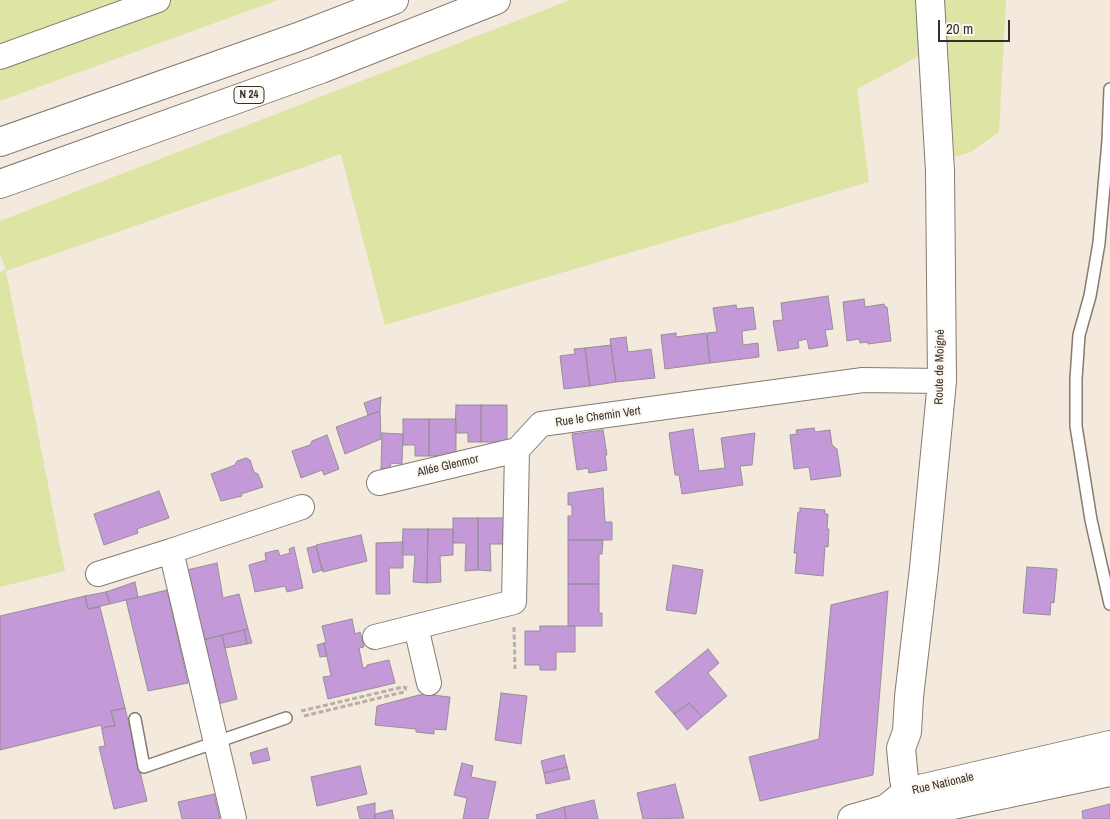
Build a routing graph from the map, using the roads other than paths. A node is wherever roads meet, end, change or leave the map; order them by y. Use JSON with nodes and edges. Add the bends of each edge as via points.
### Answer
{"nodes":[{"id":1,"x":158,"y":0,"type":"edge"},
{"id":2,"x":394,"y":0,"type":"edge"},
{"id":3,"x":496,"y":0,"type":"edge"},
{"id":4,"x":930,"y":0,"type":"edge"},
{"id":5,"x":0,"y":57,"type":"edge"},
{"id":6,"x":1110,"y":89,"type":"edge"},
{"id":7,"x":0,"y":142,"type":"edge"},
{"id":8,"x":0,"y":184,"type":"edge"},
{"id":9,"x":942,"y":381,"type":"junction"},
{"id":10,"x":517,"y":450,"type":"junction"},
{"id":11,"x":379,"y":483,"type":"dead end"},
{"id":12,"x":302,"y":507,"type":"dead end"},
{"id":13,"x":171,"y":551,"type":"junction"},
{"id":14,"x":98,"y":574,"type":"dead end"},
{"id":15,"x":1110,"y":604,"type":"edge"},
{"id":16,"x":416,"y":627,"type":"junction"},
{"id":17,"x":375,"y":637,"type":"dead end"},
{"id":18,"x":418,"y":686,"type":"road end"},
{"id":19,"x":286,"y":718,"type":"road end"},
{"id":20,"x":135,"y":719,"type":"dead end"},
{"id":21,"x":215,"y":741,"type":"junction"},
{"id":22,"x":1110,"y":745,"type":"edge"},
{"id":23,"x":1110,"y":772,"type":"edge"},
{"id":24,"x":912,"y":802,"type":"junction"},
{"id":25,"x":234,"y":819,"type":"edge"},
{"id":26,"x":852,"y":819,"type":"edge"}],
"edges":[{"from":1,"to":5,"type":"street"},
{"from":2,"to":7,"type":"main road"},
{"from":3,"to":8,"type":"main road","number":"N 24","via":[[321,68]]},
{"from":4,"to":9,"type":"main road","name":"Route de Moigné","via":[[940,171]]},
{"from":6,"to":15,"type":"lane","via":[[1099,243],[1079,335],[1076,426],[1091,520]]},
{"from":9,"to":10,"type":"street","name":"Rue le Chemin Vert","via":[[863,380],[541,424]]},
{"from":9,"to":24,"type":"main road","name":"Route de Moigné","via":[[909,697],[907,732],[918,745]]},
{"from":10,"to":11,"type":"street","name":"Allée Glenmor"},
{"from":10,"to":16,"type":"street","via":[[514,602]]},
{"from":12,"to":13,"type":"street"},
{"from":13,"to":14,"type":"street"},
{"from":13,"to":21,"type":"street"},
{"from":16,"to":17,"type":"street"},
{"from":16,"to":18,"type":"street"},
{"from":19,"to":21,"type":"lane"},
{"from":20,"to":21,"type":"lane","via":[[144,766]]},
{"from":21,"to":25,"type":"street"},
{"from":22,"to":24,"type":"main road","name":"Rue Nationale"},
{"from":23,"to":24,"type":"main road","name":"Rue Nationale"},
{"from":24,"to":26,"type":"main road"}]}
